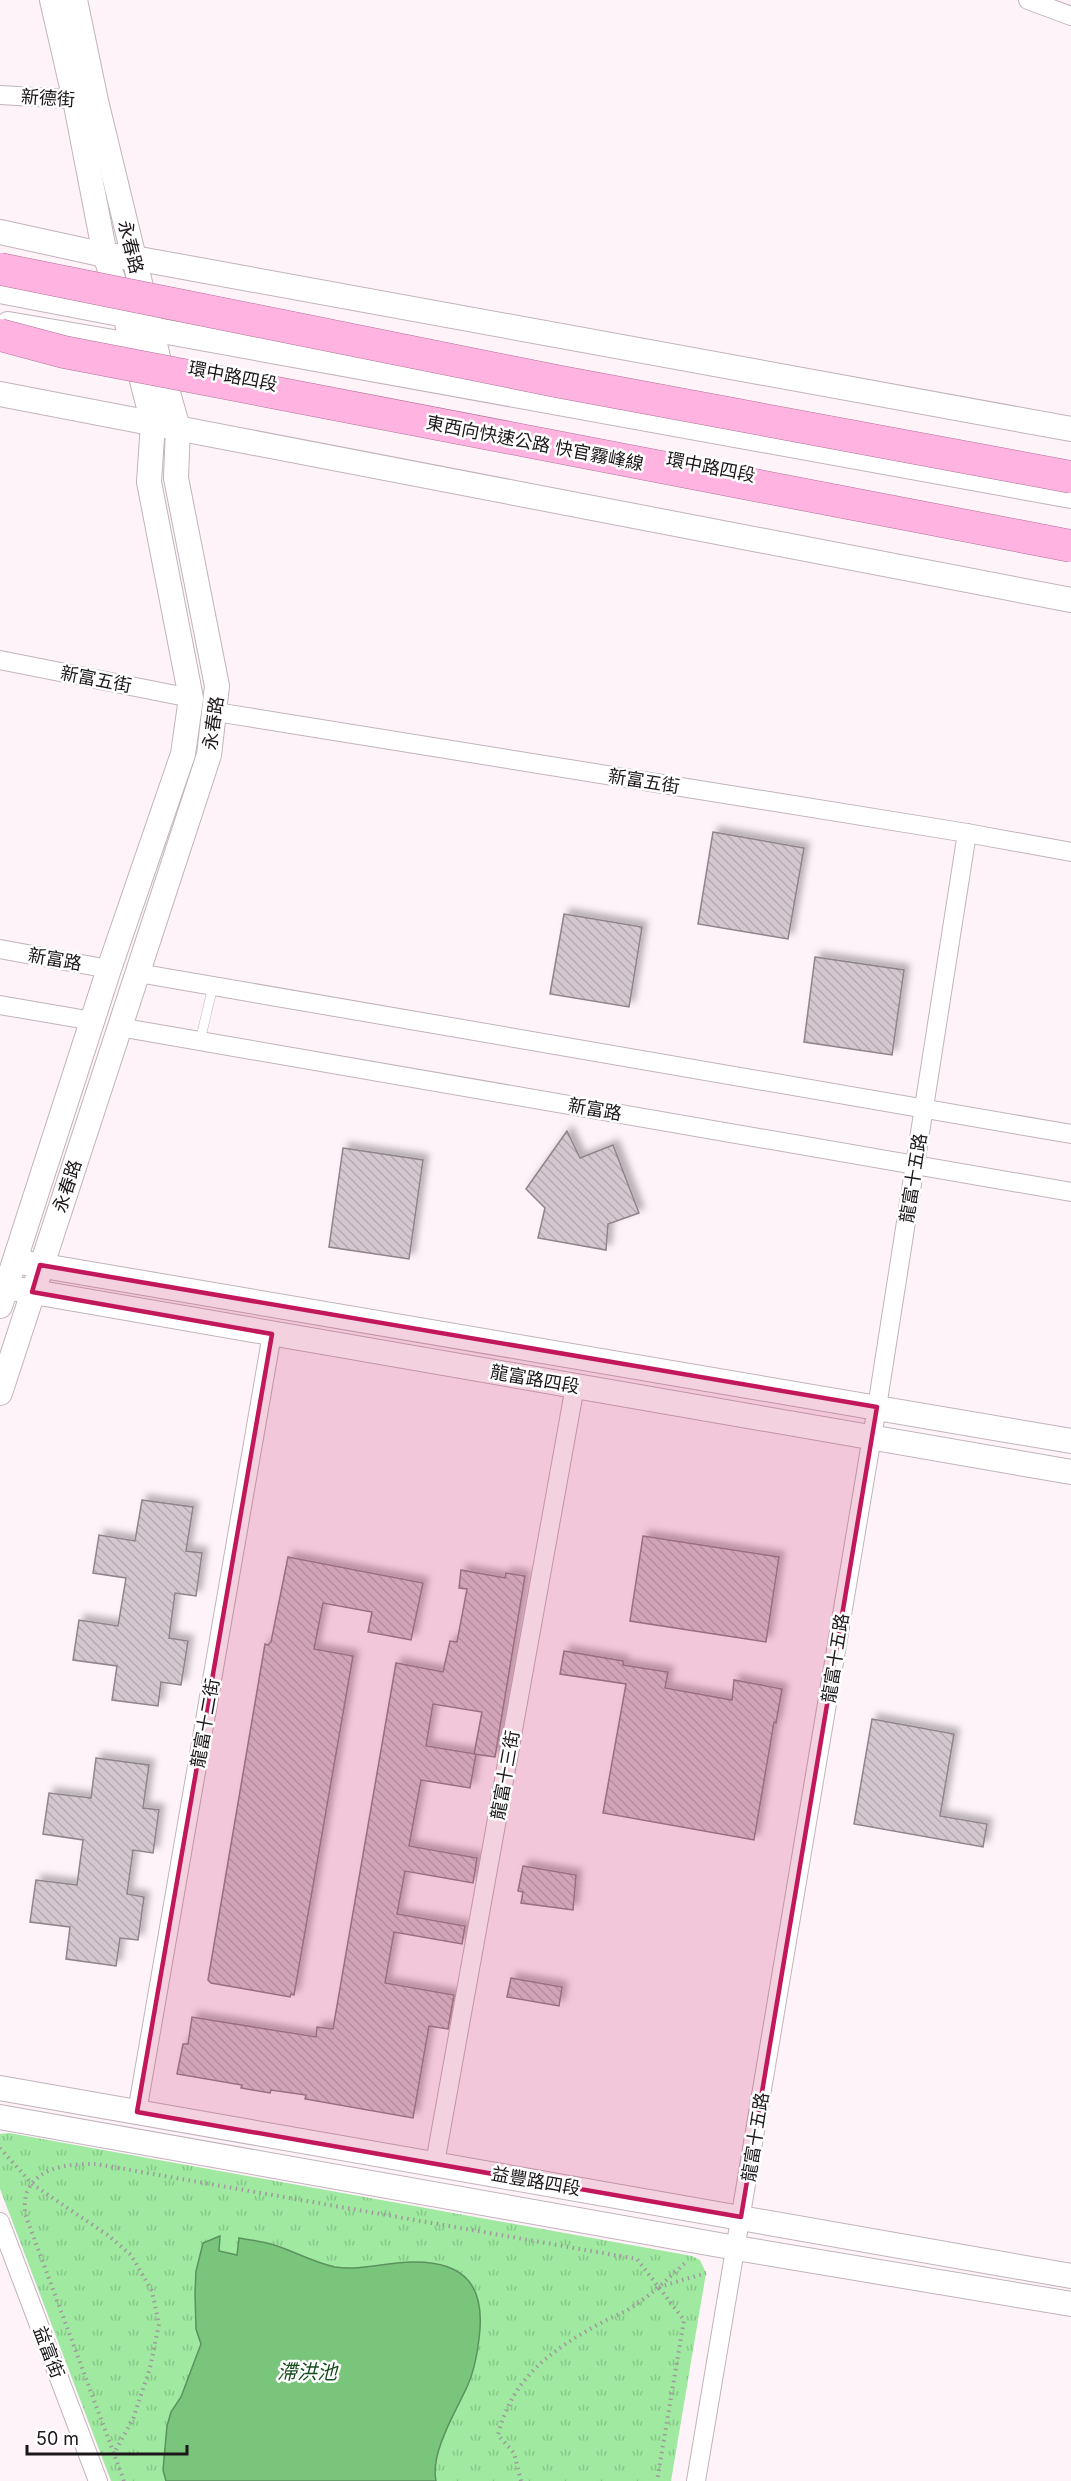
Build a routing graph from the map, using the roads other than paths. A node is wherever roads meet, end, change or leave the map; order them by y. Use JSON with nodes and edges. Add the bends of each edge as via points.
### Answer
{"nodes":[{"id":1,"x":52,"y":0,"type":"edge"},
{"id":2,"x":75,"y":0,"type":"edge"},
{"id":3,"x":1028,"y":0,"type":"edge"},
{"id":4,"x":1071,"y":16,"type":"edge"},
{"id":5,"x":0,"y":95,"type":"edge"},
{"id":6,"x":85,"y":100,"type":"junction"},
{"id":7,"x":0,"y":232,"type":"edge"},
{"id":8,"x":105,"y":255,"type":"junction"},
{"id":9,"x":134,"y":258,"type":"junction"},
{"id":10,"x":0,"y":269,"type":"edge"},
{"id":11,"x":0,"y":291,"type":"edge"},
{"id":12,"x":125,"y":315,"type":"junction"},
{"id":13,"x":0,"y":323,"type":"edge"},
{"id":14,"x":151,"y":329,"type":"junction"},
{"id":15,"x":0,"y":335,"type":"edge"},
{"id":16,"x":131,"y":345,"type":"junction"},
{"id":17,"x":159,"y":361,"type":"junction"},
{"id":18,"x":0,"y":394,"type":"edge"},
{"id":19,"x":153,"y":423,"type":"junction"},
{"id":20,"x":178,"y":428,"type":"junction"},
{"id":21,"x":1071,"y":429,"type":"edge"},
{"id":22,"x":1071,"y":477,"type":"edge"},
{"id":23,"x":1071,"y":496,"type":"edge"},
{"id":24,"x":1071,"y":536,"type":"edge"},
{"id":25,"x":1071,"y":546,"type":"edge"},
{"id":26,"x":1071,"y":600,"type":"edge"},
{"id":27,"x":0,"y":660,"type":"edge"},
{"id":28,"x":191,"y":698,"type":"junction"},
{"id":29,"x":216,"y":712,"type":"junction"},
{"id":30,"x":968,"y":833,"type":"junction"},
{"id":31,"x":1071,"y":852,"type":"edge"},
{"id":32,"x":0,"y":949,"type":"edge"},
{"id":33,"x":109,"y":969,"type":"junction"},
{"id":34,"x":138,"y":973,"type":"junction"},
{"id":35,"x":213,"y":986,"type":"junction"},
{"id":36,"x":0,"y":1005,"type":"edge"},
{"id":37,"x":93,"y":1021,"type":"junction"},
{"id":38,"x":119,"y":1027,"type":"junction"},
{"id":39,"x":200,"y":1041,"type":"junction"},
{"id":40,"x":924,"y":1110,"type":"junction"},
{"id":41,"x":1071,"y":1134,"type":"edge"},
{"id":42,"x":915,"y":1164,"type":"junction"},
{"id":43,"x":1071,"y":1192,"type":"edge"},
{"id":44,"x":7,"y":1260,"type":"edge"},
{"id":45,"x":40,"y":1265,"type":"junction"},
{"id":46,"x":32,"y":1292,"type":"junction"},
{"id":47,"x":2,"y":1293,"type":"edge"},
{"id":48,"x":272,"y":1334,"type":"junction"},
{"id":49,"x":575,"y":1386,"type":"junction"},
{"id":50,"x":0,"y":1393,"type":"edge"},
{"id":51,"x":878,"y":1407,"type":"junction"},
{"id":52,"x":872,"y":1437,"type":"junction"},
{"id":53,"x":1071,"y":1440,"type":"edge"},
{"id":54,"x":1071,"y":1472,"type":"edge"},
{"id":55,"x":0,"y":2088,"type":"edge"},
{"id":56,"x":137,"y":2112,"type":"junction"},
{"id":57,"x":0,"y":2117,"type":"edge"},
{"id":58,"x":435,"y":2163,"type":"junction"},
{"id":59,"x":741,"y":2217,"type":"junction"},
{"id":60,"x":0,"y":2222,"type":"edge"},
{"id":61,"x":736,"y":2248,"type":"junction"},
{"id":62,"x":1071,"y":2276,"type":"edge"},
{"id":63,"x":1071,"y":2304,"type":"edge"},
{"id":64,"x":98,"y":2481,"type":"edge"},
{"id":65,"x":696,"y":2481,"type":"edge"}],
"edges":[{"from":1,"to":6,"type":"street","name":"永春路"},
{"from":2,"to":6,"type":"street","name":"永春路"},
{"from":3,"to":4,"type":"street"},
{"from":5,"to":6,"type":"street","name":"新德街"},
{"from":6,"to":8,"type":"street","name":"永春路"},
{"from":6,"to":9,"type":"street","name":"永春路"},
{"from":7,"to":8,"type":"street"},
{"from":8,"to":9,"type":"street"},
{"from":8,"to":12,"type":"street","name":"永春路"},
{"from":9,"to":14,"type":"street","name":"永春路"},
{"from":9,"to":21,"type":"street"},
{"from":10,"to":22,"type":"highway","bridge":true,"via":[[549,380]]},
{"from":11,"to":12,"type":"street","name":"環中路四段"},
{"from":12,"to":14,"type":"street","name":"環中路四段"},
{"from":12,"to":16,"type":"street","name":"永春路"},
{"from":13,"to":16,"type":"street","name":"環中路四段"},
{"from":14,"to":17,"type":"street","name":"永春路"},
{"from":14,"to":23,"type":"street","name":"環中路四段"},
{"from":15,"to":25,"type":"highway","name":"東西向快速公路 快官霧峰線","bridge":true,"via":[[64,352]]},
{"from":16,"to":17,"type":"street","name":"環中路四段"},
{"from":16,"to":19,"type":"street","name":"永春路"},
{"from":17,"to":20,"type":"street","name":"永春路"},
{"from":17,"to":24,"type":"street","name":"環中路四段"},
{"from":18,"to":19,"type":"street"},
{"from":19,"to":20,"type":"street"},
{"from":19,"to":28,"type":"street","name":"永春路","via":[[149,482]]},
{"from":20,"to":26,"type":"street"},
{"from":20,"to":29,"type":"street","name":"永春路","via":[[176,478],[218,686]]},
{"from":27,"to":28,"type":"street","name":"新富五街"},
{"from":28,"to":33,"type":"street","name":"永春路","via":[[183,754]]},
{"from":29,"to":30,"type":"street","name":"新富五街"},
{"from":29,"to":34,"type":"street","name":"永春路","via":[[209,755]]},
{"from":30,"to":31,"type":"street","name":"新富五街"},
{"from":30,"to":40,"type":"street","name":"龍富十五路"},
{"from":32,"to":33,"type":"street","name":"新富路"},
{"from":33,"to":37,"type":"street","name":"永春路"},
{"from":34,"to":35,"type":"street"},
{"from":34,"to":38,"type":"street","name":"永春路"},
{"from":35,"to":39,"type":"lane"},
{"from":35,"to":40,"type":"street"},
{"from":36,"to":37,"type":"street"},
{"from":37,"to":44,"type":"street","name":"永春路"},
{"from":38,"to":39,"type":"street","name":"新富路"},
{"from":38,"to":45,"type":"street","name":"永春路"},
{"from":39,"to":42,"type":"street","name":"新富路"},
{"from":40,"to":41,"type":"street"},
{"from":40,"to":42,"type":"street","name":"龍富十五路"},
{"from":42,"to":43,"type":"street","name":"新富路"},
{"from":42,"to":51,"type":"street","name":"龍富十五路"},
{"from":44,"to":45,"type":"street","name":"龍富路四段"},
{"from":44,"to":47,"type":"street","name":"永春路"},
{"from":45,"to":46,"type":"street","name":"永春路"},
{"from":45,"to":51,"type":"street","name":"龍富路四段"},
{"from":46,"to":47,"type":"street","name":"龍富路四段"},
{"from":46,"to":48,"type":"street","name":"龍富路四段"},
{"from":46,"to":50,"type":"street","name":"永春路"},
{"from":48,"to":49,"type":"street","name":"龍富路四段"},
{"from":48,"to":56,"type":"street","name":"龍富十二街"},
{"from":49,"to":52,"type":"street","name":"龍富路四段"},
{"from":49,"to":58,"type":"street","name":"龍富十三街"},
{"from":51,"to":52,"type":"street","name":"龍富十五路"},
{"from":51,"to":53,"type":"street","name":"龍富路四段"},
{"from":52,"to":54,"type":"street","name":"龍富路四段"},
{"from":52,"to":59,"type":"street","name":"龍富十五路"},
{"from":55,"to":56,"type":"street","name":"益豐路四段"},
{"from":56,"to":58,"type":"street","name":"益豐路四段"},
{"from":57,"to":61,"type":"street","name":"益豐路四段"},
{"from":58,"to":59,"type":"street","name":"益豐路四段"},
{"from":59,"to":61,"type":"street","name":"龍富十五路"},
{"from":59,"to":62,"type":"street","name":"益豐路四段"},
{"from":60,"to":64,"type":"street","name":"益富街"},
{"from":61,"to":63,"type":"street","name":"益豐路四段"},
{"from":61,"to":65,"type":"street","name":"龍富十五路"}]}
